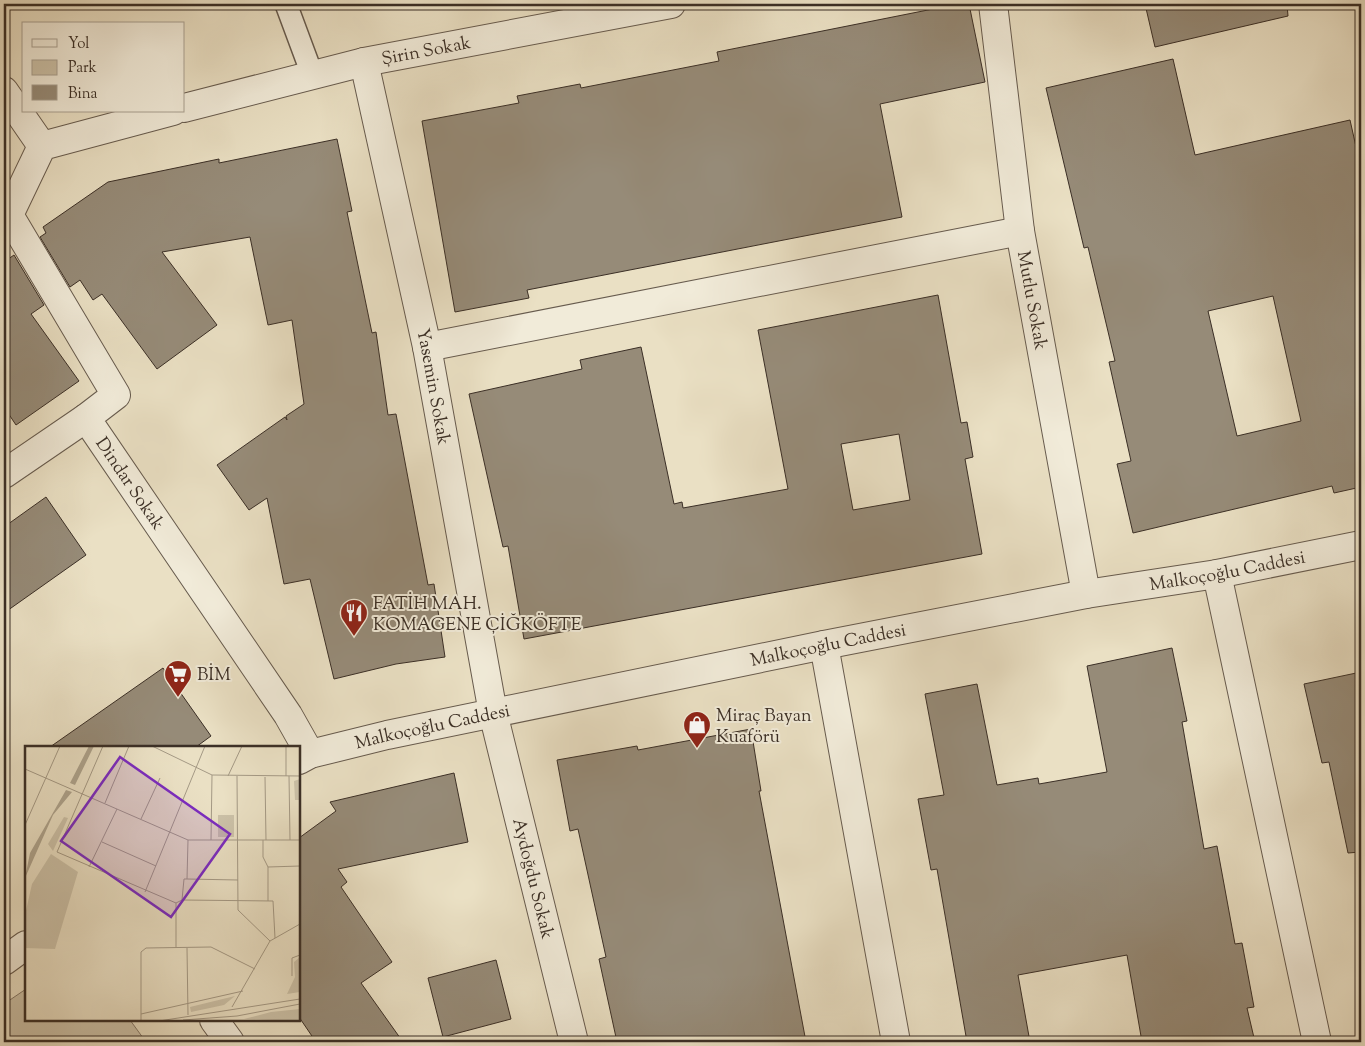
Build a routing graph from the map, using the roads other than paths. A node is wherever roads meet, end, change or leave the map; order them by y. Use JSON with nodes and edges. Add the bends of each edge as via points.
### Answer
{"nodes":[{"id":1,"x":286,"y":4,"type":"edge"},
{"id":2,"x":671,"y":4,"type":"edge"},
{"id":3,"x":994,"y":4,"type":"edge"},
{"id":4,"x":364,"y":62,"type":"junction"},
{"id":5,"x":312,"y":74,"type":"junction"},
{"id":6,"x":4,"y":91,"type":"edge"},
{"id":7,"x":185,"y":108,"type":"edge"},
{"id":8,"x":169,"y":112,"type":"edge"},
{"id":9,"x":42,"y":146,"type":"junction"},
{"id":10,"x":6,"y":217,"type":"edge"},
{"id":11,"x":1020,"y":231,"type":"junction"},
{"id":12,"x":427,"y":347,"type":"junction"},
{"id":13,"x":86,"y":418,"type":"junction"},
{"id":14,"x":4,"y":474,"type":"edge"},
{"id":15,"x":1361,"y":546,"type":"edge"},
{"id":16,"x":1217,"y":574,"type":"junction"},
{"id":17,"x":1086,"y":594,"type":"junction"},
{"id":18,"x":824,"y":645,"type":"junction"},
{"id":19,"x":493,"y":713,"type":"junction"},
{"id":20,"x":300,"y":746,"type":"edge"},
{"id":21,"x":304,"y":757,"type":"edge"},
{"id":22,"x":25,"y":946,"type":"edge"},
{"id":23,"x":4,"y":961,"type":"edge"},
{"id":24,"x":215,"y":1021,"type":"edge"},
{"id":25,"x":230,"y":1042,"type":"edge"},
{"id":26,"x":574,"y":1042,"type":"edge"},
{"id":27,"x":896,"y":1042,"type":"edge"},
{"id":28,"x":1317,"y":1042,"type":"edge"}],
"edges":[{"from":1,"to":5,"type":"lane"},
{"from":2,"to":4,"type":"street","name":"Şirin Sokak"},
{"from":3,"to":11,"type":"street","name":"Mutlu Sokak"},
{"from":4,"to":5,"type":"street","name":"Şirin Sokak"},
{"from":4,"to":12,"type":"street","name":"Yasemin Sokak"},
{"from":5,"to":7,"type":"street","name":"Şirin Sokak"},
{"from":6,"to":9,"type":"street"},
{"from":8,"to":9,"type":"street"},
{"from":9,"to":10,"type":"street"},
{"from":10,"to":13,"type":"street","name":"Dindar Sokak","via":[[116,395]]},
{"from":11,"to":12,"type":"street"},
{"from":11,"to":17,"type":"street","name":"Mutlu Sokak"},
{"from":12,"to":19,"type":"street","name":"Yasemin Sokak"},
{"from":13,"to":14,"type":"street"},
{"from":13,"to":20,"type":"street","name":"Dindar Sokak","via":[[288,715]]},
{"from":15,"to":16,"type":"street","name":"Malkoçoğlu Caddesi"},
{"from":16,"to":17,"type":"street","name":"Malkoçoğlu Caddesi"},
{"from":16,"to":28,"type":"street"},
{"from":17,"to":18,"type":"street","name":"Malkoçoğlu Caddesi"},
{"from":18,"to":19,"type":"street","name":"Malkoçoğlu Caddesi"},
{"from":18,"to":27,"type":"street"},
{"from":19,"to":21,"type":"street","name":"Malkoçoğlu Caddesi","via":[[387,735]]},
{"from":19,"to":26,"type":"street","name":"Aydoğdu Sokak"},
{"from":22,"to":23,"type":"street"},
{"from":24,"to":25,"type":"street"}]}
